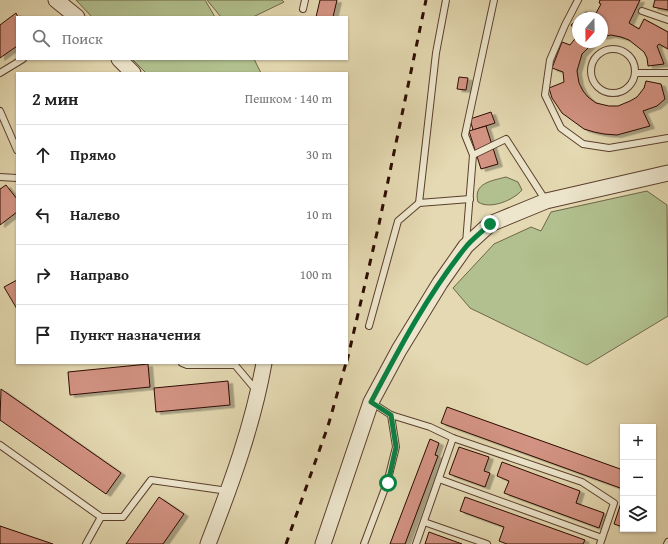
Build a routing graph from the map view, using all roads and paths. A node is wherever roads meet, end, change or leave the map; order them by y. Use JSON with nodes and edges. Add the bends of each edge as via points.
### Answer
{"nodes":[{"id":1,"x":56,"y":0,"type":"edge"},
{"id":2,"x":305,"y":0,"type":"edge"},
{"id":3,"x":446,"y":0,"type":"edge"},
{"id":4,"x":494,"y":0,"type":"edge"},
{"id":5,"x":578,"y":0,"type":"edge"},
{"id":6,"x":303,"y":9,"type":"dead end"},
{"id":7,"x":642,"y":11,"type":"dead end"},
{"id":8,"x":76,"y":16,"type":"edge"},
{"id":9,"x":668,"y":20,"type":"edge"},
{"id":10,"x":21,"y":60,"type":"edge"},
{"id":11,"x":120,"y":60,"type":"edge"},
{"id":12,"x":132,"y":72,"type":"edge"},
{"id":13,"x":0,"y":73,"type":"edge"},
{"id":14,"x":635,"y":73,"type":"junction"},
{"id":15,"x":668,"y":73,"type":"edge"},
{"id":16,"x":0,"y":111,"type":"edge"},
{"id":17,"x":668,"y":138,"type":"edge"},
{"id":18,"x":16,"y":148,"type":"edge"},
{"id":19,"x":473,"y":155,"type":"junction"},
{"id":20,"x":664,"y":176,"type":"edge"},
{"id":21,"x":0,"y":177,"type":"edge"},
{"id":22,"x":16,"y":178,"type":"edge"},
{"id":23,"x":470,"y":200,"type":"junction"},
{"id":24,"x":546,"y":201,"type":"junction"},
{"id":25,"x":419,"y":203,"type":"junction"},
{"id":26,"x":466,"y":246,"type":"junction"},
{"id":27,"x":369,"y":326,"type":"dead end"},
{"id":28,"x":184,"y":364,"type":"edge"},
{"id":29,"x":264,"y":364,"type":"edge"},
{"id":30,"x":258,"y":393,"type":"junction"},
{"id":31,"x":371,"y":402,"type":"junction"},
{"id":32,"x":391,"y":415,"type":"junction"},
{"id":33,"x":453,"y":438,"type":"junction"},
{"id":34,"x":0,"y":445,"type":"edge"},
{"id":35,"x":439,"y":479,"type":"junction"},
{"id":36,"x":228,"y":491,"type":"junction"},
{"id":37,"x":101,"y":517,"type":"junction"},
{"id":38,"x":424,"y":522,"type":"junction"},
{"id":39,"x":601,"y":541,"type":"edge"},
{"id":40,"x":86,"y":544,"type":"edge"},
{"id":41,"x":208,"y":544,"type":"edge"},
{"id":42,"x":323,"y":544,"type":"edge"},
{"id":43,"x":364,"y":544,"type":"edge"},
{"id":44,"x":416,"y":544,"type":"edge"},
{"id":45,"x":487,"y":544,"type":"edge"}],
"edges":[{"from":1,"to":8,"type":"street"},
{"from":2,"to":6,"type":"lane"},
{"from":3,"to":25,"type":"lane","via":[[436,53]]},
{"from":4,"to":19,"type":"lane","via":[[465,135]]},
{"from":5,"to":17,"type":"lane","via":[[550,60],[545,95],[561,128],[583,144],[609,148]]},
{"from":7,"to":9,"type":"lane"},
{"from":10,"to":13,"type":"lane"},
{"from":11,"to":12,"type":"street"},
{"from":14,"to":14,"type":"lane","via":[[633,81],[624,90],[609,93],[599,89],[593,81],[592,64],[599,54],[606,50],[621,50],[633,62]]},
{"from":14,"to":15,"type":"lane"},
{"from":16,"to":18,"type":"lane"},
{"from":19,"to":23,"type":"lane"},
{"from":19,"to":24,"type":"lane","via":[[506,139]]},
{"from":20,"to":24,"type":"street"},
{"from":21,"to":22,"type":"lane"},
{"from":23,"to":25,"type":"lane"},
{"from":23,"to":26,"type":"lane"},
{"from":24,"to":26,"type":"street","via":[[490,224]]},
{"from":25,"to":27,"type":"lane","via":[[398,221]]},
{"from":26,"to":31,"type":"street","via":[[440,282]]},
{"from":28,"to":30,"type":"lane","via":[[235,365]]},
{"from":29,"to":30,"type":"street"},
{"from":30,"to":36,"type":"street"},
{"from":31,"to":32,"type":"lane"},
{"from":31,"to":42,"type":"street"},
{"from":32,"to":33,"type":"lane","via":[[430,427]]},
{"from":32,"to":43,"type":"lane","via":[[396,447],[388,483]]},
{"from":33,"to":35,"type":"lane"},
{"from":33,"to":39,"type":"lane","via":[[582,482],[614,504]]},
{"from":34,"to":37,"type":"lane"},
{"from":35,"to":38,"type":"lane"},
{"from":35,"to":39,"type":"lane"},
{"from":36,"to":37,"type":"lane","via":[[151,480],[123,517]]},
{"from":36,"to":41,"type":"street"},
{"from":37,"to":40,"type":"lane"},
{"from":38,"to":44,"type":"lane"},
{"from":38,"to":45,"type":"lane"}]}
